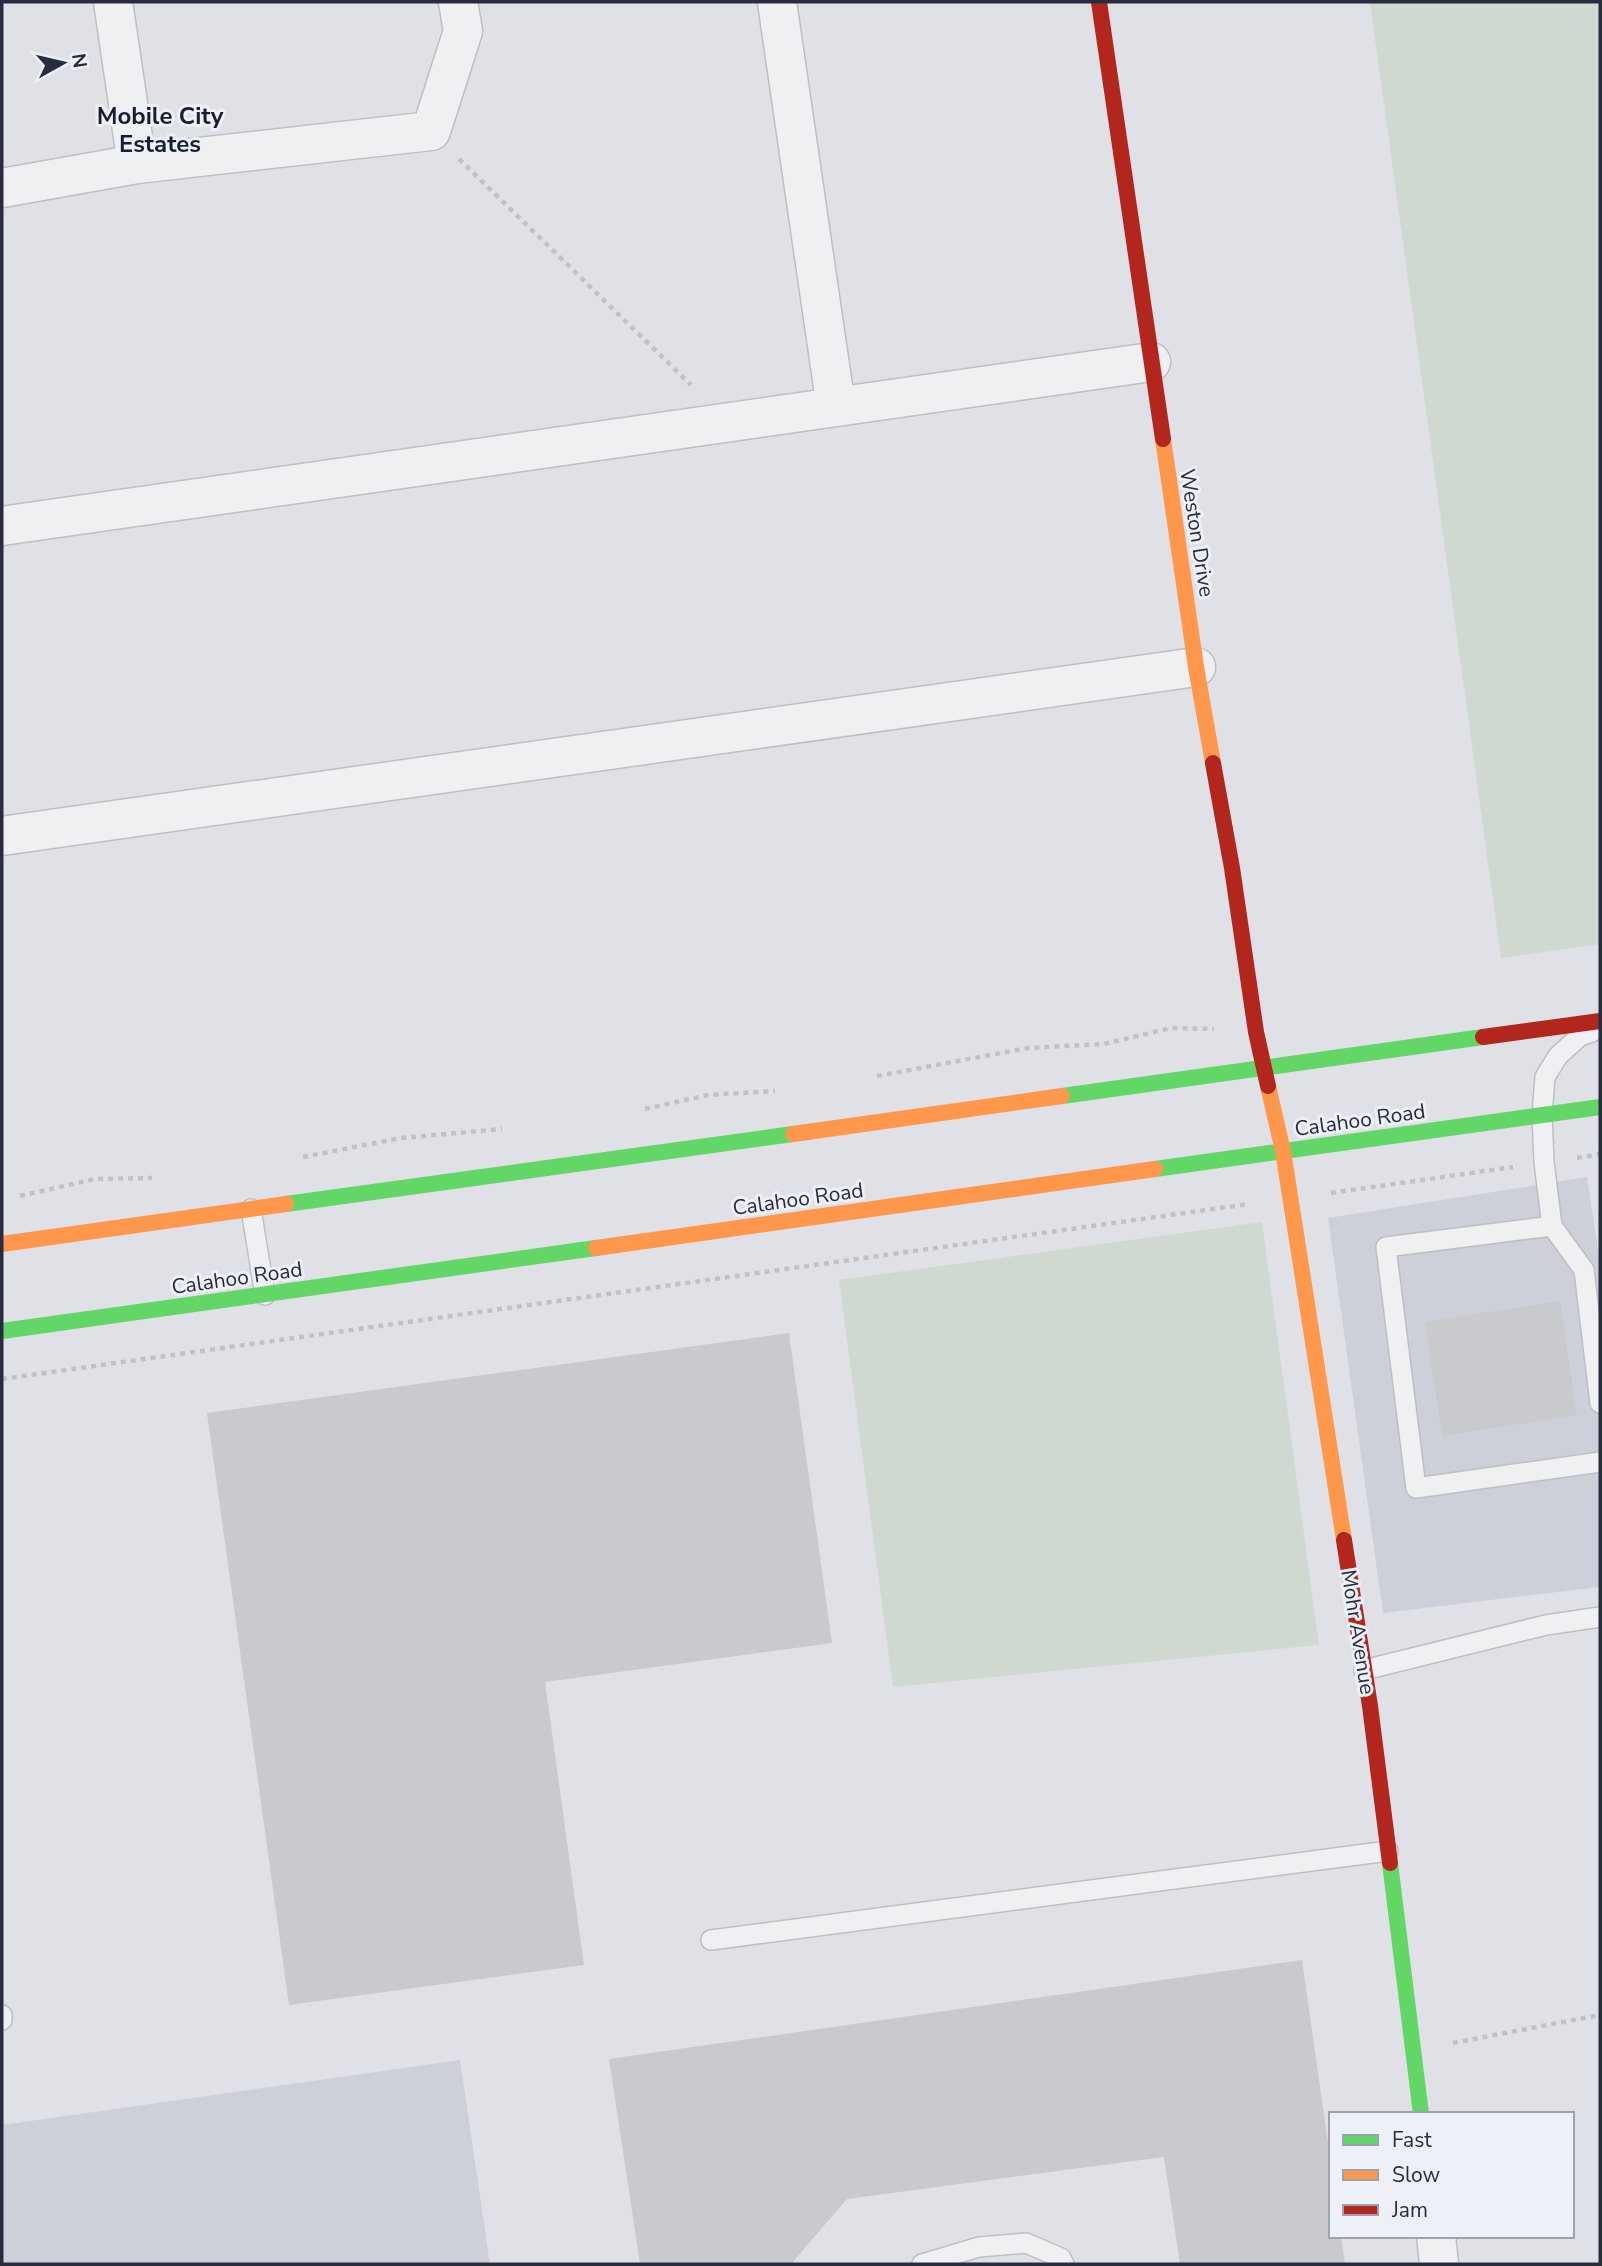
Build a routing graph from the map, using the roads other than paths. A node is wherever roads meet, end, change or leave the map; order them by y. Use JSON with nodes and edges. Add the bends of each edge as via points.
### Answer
{"nodes":[{"id":1,"x":113,"y":2,"type":"edge"},
{"id":2,"x":458,"y":2,"type":"edge"},
{"id":3,"x":777,"y":2,"type":"edge"},
{"id":4,"x":1099,"y":2,"type":"edge"},
{"id":5,"x":136,"y":164,"type":"junction"},
{"id":6,"x":2,"y":188,"type":"edge"},
{"id":7,"x":1150,"y":362,"type":"junction"},
{"id":8,"x":836,"y":407,"type":"junction"},
{"id":9,"x":2,"y":526,"type":"edge"},
{"id":10,"x":1196,"y":667,"type":"junction"},
{"id":11,"x":2,"y":836,"type":"edge"},
{"id":12,"x":1600,"y":1021,"type":"edge"},
{"id":13,"x":1600,"y":1029,"type":"edge"},
{"id":14,"x":1265,"y":1069,"type":"junction"},
{"id":15,"x":1600,"y":1107,"type":"edge"},
{"id":16,"x":1542,"y":1115,"type":"junction"},
{"id":17,"x":1283,"y":1151,"type":"junction"},
{"id":18,"x":251,"y":1209,"type":"junction"},
{"id":19,"x":1552,"y":1226,"type":"junction"},
{"id":20,"x":2,"y":1244,"type":"edge"},
{"id":21,"x":265,"y":1295,"type":"junction"},
{"id":22,"x":2,"y":1331,"type":"edge"},
{"id":23,"x":1600,"y":1403,"type":"edge"},
{"id":24,"x":1600,"y":1462,"type":"edge"},
{"id":25,"x":1600,"y":1617,"type":"edge"},
{"id":26,"x":1364,"y":1670,"type":"junction"},
{"id":27,"x":1388,"y":1851,"type":"junction"},
{"id":28,"x":711,"y":1940,"type":"dead end"},
{"id":29,"x":1421,"y":2112,"type":"edge"},
{"id":30,"x":1436,"y":2238,"type":"edge"},
{"id":31,"x":922,"y":2264,"type":"edge"},
{"id":32,"x":1064,"y":2264,"type":"edge"},
{"id":33,"x":1440,"y":2264,"type":"edge"}],
"edges":[{"from":1,"to":5,"type":"street"},
{"from":2,"to":5,"type":"street","via":[[463,31],[431,131]]},
{"from":3,"to":8,"type":"street"},
{"from":4,"to":7,"type":"main road","name":"Weston Drive"},
{"from":5,"to":6,"type":"street"},
{"from":7,"to":8,"type":"street"},
{"from":7,"to":10,"type":"main road","name":"Weston Drive"},
{"from":8,"to":9,"type":"street"},
{"from":10,"to":11,"type":"street"},
{"from":10,"to":14,"type":"main road","name":"Weston Drive"},
{"from":12,"to":14,"type":"main road"},
{"from":13,"to":16,"type":"lane","via":[[1580,1036],[1558,1056],[1545,1077]]},
{"from":14,"to":17,"type":"main road","name":"Weston Drive"},
{"from":14,"to":18,"type":"main road"},
{"from":15,"to":16,"type":"main road","name":"Calahoo Road"},
{"from":16,"to":17,"type":"main road","name":"Calahoo Road"},
{"from":16,"to":19,"type":"lane"},
{"from":17,"to":21,"type":"main road","name":"Calahoo Road"},
{"from":17,"to":26,"type":"main road","name":"Mohr Avenue"},
{"from":18,"to":20,"type":"main road"},
{"from":18,"to":21,"type":"lane"},
{"from":19,"to":23,"type":"lane","via":[[1584,1270]]},
{"from":19,"to":24,"type":"lane","via":[[1385,1247],[1416,1488]]},
{"from":21,"to":22,"type":"main road","name":"Calahoo Road"},
{"from":25,"to":26,"type":"lane","via":[[1546,1625]]},
{"from":26,"to":27,"type":"main road","name":"Mohr Avenue"},
{"from":27,"to":28,"type":"lane"},
{"from":27,"to":29,"type":"main road","name":"Mohr Avenue"},
{"from":30,"to":33,"type":"street"},
{"from":31,"to":32,"type":"lane","via":[[979,2247],[1026,2243],[1061,2258]]}]}
